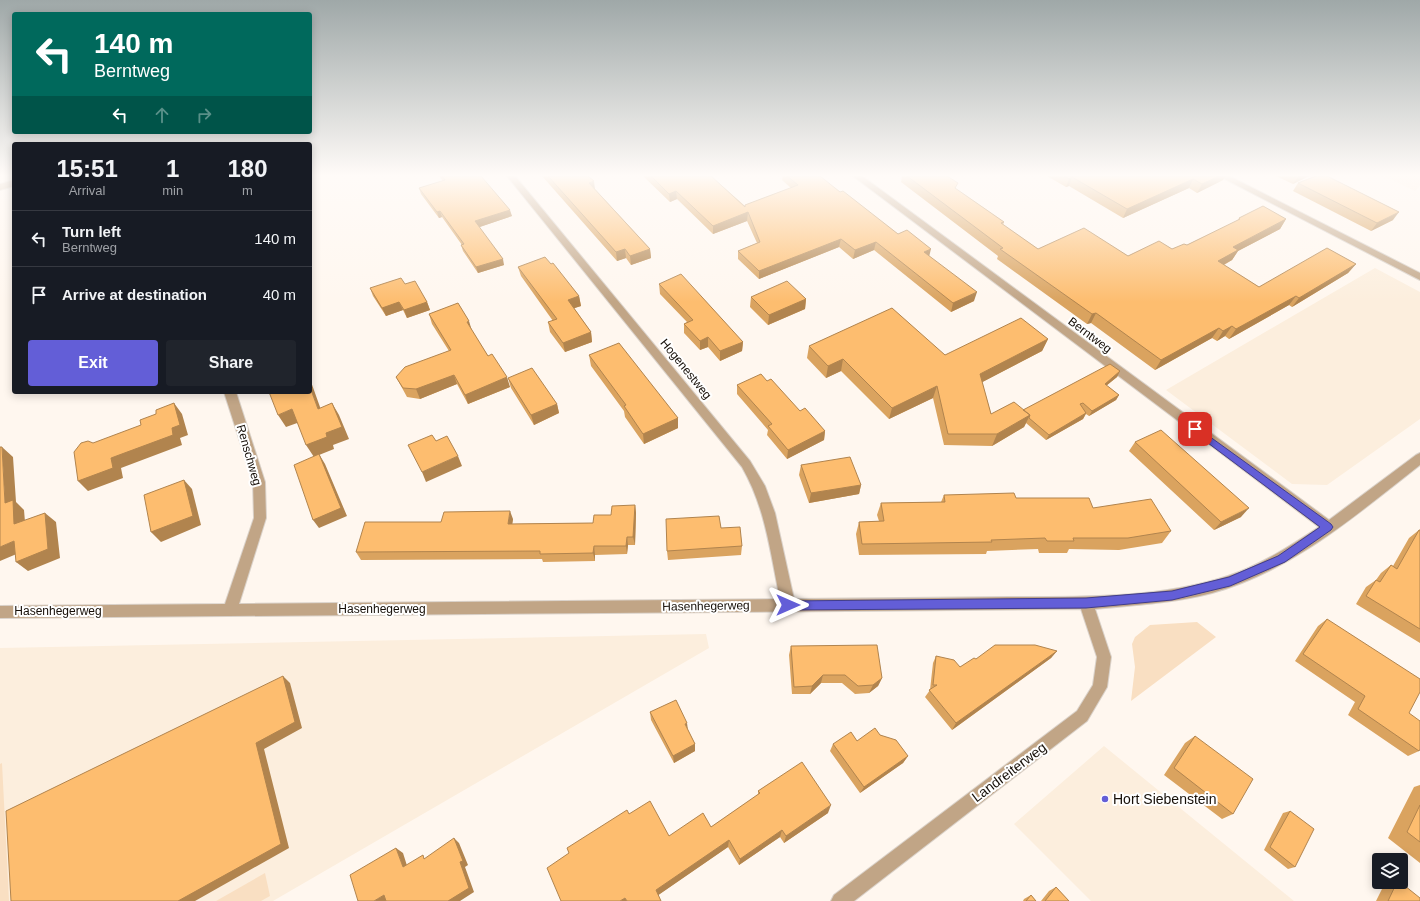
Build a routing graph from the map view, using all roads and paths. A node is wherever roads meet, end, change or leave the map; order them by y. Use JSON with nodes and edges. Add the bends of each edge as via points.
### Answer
{"nodes":[{"id":1,"x":545,"y":218,"type":"edge"},
{"id":2,"x":914,"y":218,"type":"edge"},
{"id":3,"x":1305,"y":218,"type":"edge"},
{"id":4,"x":1420,"y":277,"type":"edge"},
{"id":5,"x":231,"y":394,"type":"edge"},
{"id":6,"x":1420,"y":458,"type":"edge"},
{"id":7,"x":1328,"y":527,"type":"junction"},
{"id":8,"x":1086,"y":603,"type":"junction"},
{"id":9,"x":788,"y":605,"type":"junction"},
{"id":10,"x":230,"y":610,"type":"junction"},
{"id":11,"x":0,"y":612,"type":"edge"},
{"id":12,"x":840,"y":901,"type":"edge"}],
"edges":[{"from":1,"to":9,"type":"street","name":"Hogenestweg","via":[[746,464],[759,486],[769,513]]},
{"from":2,"to":7,"type":"street","name":"Berntweg"},
{"from":3,"to":4,"type":"street"},
{"from":5,"to":10,"type":"street","name":"Renschweg","via":[[259,482],[260,518]]},
{"from":6,"to":7,"type":"street","name":"Hasenhegerweg"},
{"from":7,"to":8,"type":"street","name":"Hasenhegerweg","via":[[1282,559],[1230,581],[1172,595]]},
{"from":8,"to":9,"type":"street","name":"Hasenhegerweg"},
{"from":8,"to":12,"type":"street","name":"Landreiterweg","via":[[1104,657],[1100,687],[1082,716]]},
{"from":9,"to":10,"type":"street","name":"Hasenhegerweg"},
{"from":10,"to":11,"type":"street","name":"Hasenhegerweg"}]}
